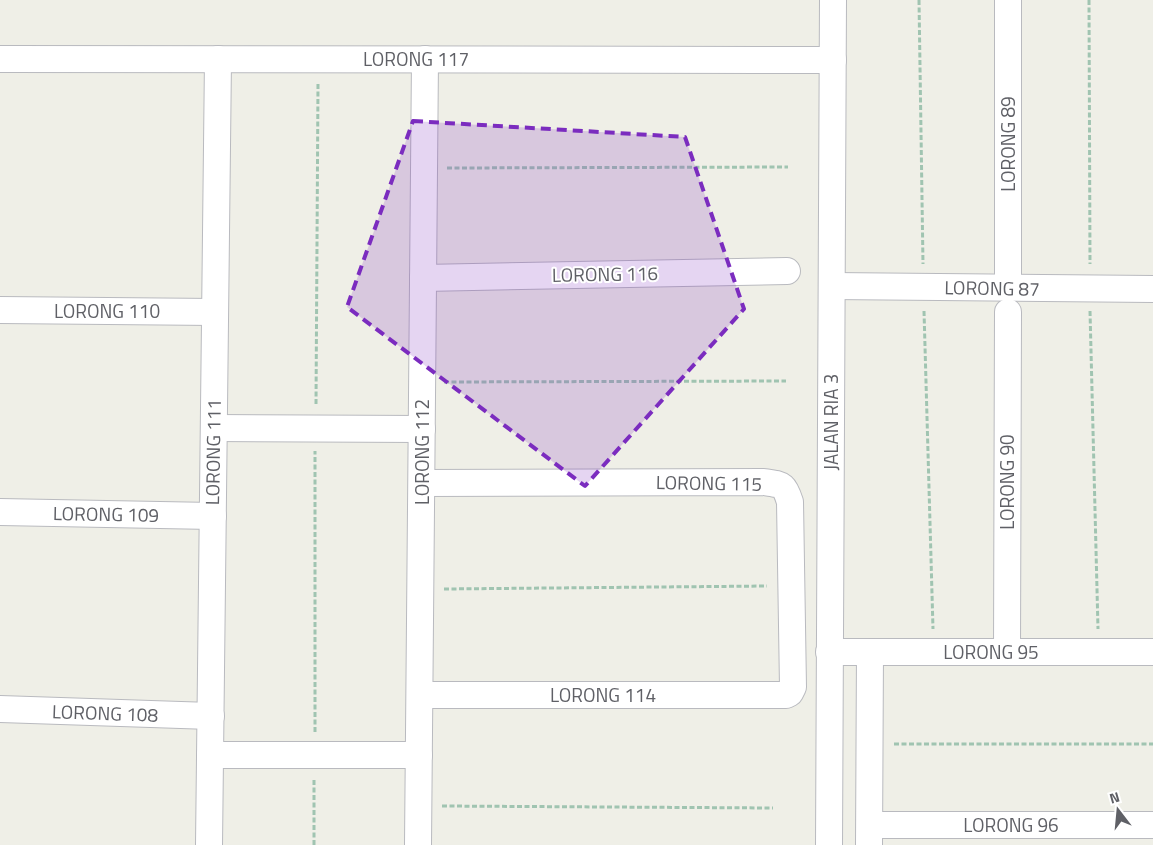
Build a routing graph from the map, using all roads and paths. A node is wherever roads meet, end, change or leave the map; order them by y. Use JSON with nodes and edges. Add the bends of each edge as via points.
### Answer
{"nodes":[{"id":1,"x":833,"y":0,"type":"edge"},
{"id":2,"x":920,"y":0,"type":"edge"},
{"id":3,"x":1008,"y":0,"type":"edge"},
{"id":4,"x":1089,"y":0,"type":"edge"},
{"id":5,"x":0,"y":59,"type":"edge"},
{"id":6,"x":218,"y":59,"type":"junction"},
{"id":7,"x":318,"y":59,"type":"junction"},
{"id":8,"x":425,"y":60,"type":"junction"},
{"id":9,"x":833,"y":60,"type":"junction"},
{"id":10,"x":788,"y":167,"type":"dead end"},
{"id":11,"x":424,"y":168,"type":"junction"},
{"id":12,"x":787,"y":271,"type":"dead end"},
{"id":13,"x":423,"y":278,"type":"junction"},
{"id":14,"x":832,"y":286,"type":"junction"},
{"id":15,"x":923,"y":287,"type":"junction"},
{"id":16,"x":1090,"y":288,"type":"junction"},
{"id":17,"x":1153,"y":289,"type":"edge"},
{"id":18,"x":1008,"y":300,"type":"junction"},
{"id":19,"x":0,"y":310,"type":"edge"},
{"id":20,"x":215,"y":312,"type":"junction"},
{"id":21,"x":786,"y":381,"type":"dead end"},
{"id":22,"x":422,"y":382,"type":"junction"},
{"id":23,"x":214,"y":428,"type":"junction"},
{"id":24,"x":315,"y":428,"type":"junction"},
{"id":25,"x":422,"y":429,"type":"junction"},
{"id":26,"x":422,"y":483,"type":"junction"},
{"id":27,"x":0,"y":512,"type":"edge"},
{"id":28,"x":213,"y":516,"type":"junction"},
{"id":29,"x":792,"y":586,"type":"junction"},
{"id":30,"x":420,"y":589,"type":"junction"},
{"id":31,"x":830,"y":652,"type":"junction"},
{"id":32,"x":870,"y":652,"type":"junction"},
{"id":33,"x":934,"y":652,"type":"junction"},
{"id":34,"x":1007,"y":652,"type":"junction"},
{"id":35,"x":1099,"y":652,"type":"junction"},
{"id":36,"x":1153,"y":652,"type":"edge"},
{"id":37,"x":420,"y":695,"type":"junction"},
{"id":38,"x":786,"y":695,"type":"joint"},
{"id":39,"x":0,"y":710,"type":"edge"},
{"id":40,"x":211,"y":716,"type":"junction"},
{"id":41,"x":870,"y":744,"type":"junction"},
{"id":42,"x":1153,"y":744,"type":"edge"},
{"id":43,"x":315,"y":755,"type":"junction"},
{"id":44,"x":419,"y":755,"type":"junction"},
{"id":45,"x":210,"y":756,"type":"junction"},
{"id":46,"x":419,"y":806,"type":"junction"},
{"id":47,"x":773,"y":808,"type":"dead end"},
{"id":48,"x":1153,"y":825,"type":"edge"},
{"id":49,"x":869,"y":835,"type":"edge"},
{"id":50,"x":209,"y":845,"type":"edge"},
{"id":51,"x":314,"y":845,"type":"edge"},
{"id":52,"x":418,"y":845,"type":"edge"},
{"id":53,"x":828,"y":845,"type":"edge"}],
"edges":[{"from":1,"to":9,"type":"street","name":"JALAN RIA 3"},
{"from":2,"to":15,"type":"path"},
{"from":3,"to":18,"type":"street","name":"LORONG 89"},
{"from":4,"to":16,"type":"path"},
{"from":5,"to":6,"type":"street","name":"LORONG 117"},
{"from":6,"to":7,"type":"street","name":"LORONG 117"},
{"from":6,"to":20,"type":"street","name":"LORONG 111"},
{"from":7,"to":8,"type":"street","name":"LORONG 117"},
{"from":7,"to":24,"type":"path"},
{"from":8,"to":9,"type":"street","name":"LORONG 117"},
{"from":8,"to":11,"type":"street","name":"LORONG 112"},
{"from":9,"to":14,"type":"street","name":"JALAN RIA 3"},
{"from":10,"to":11,"type":"path"},
{"from":11,"to":13,"type":"street","name":"LORONG 112"},
{"from":12,"to":13,"type":"street","name":"LORONG 116"},
{"from":13,"to":22,"type":"street","name":"LORONG 112"},
{"from":14,"to":15,"type":"street","name":"LORONG 87"},
{"from":14,"to":31,"type":"street","name":"JALAN RIA 3"},
{"from":15,"to":18,"type":"street","name":"LORONG 87"},
{"from":15,"to":33,"type":"path"},
{"from":16,"to":17,"type":"street","name":"LORONG 87"},
{"from":16,"to":18,"type":"street","name":"LORONG 87"},
{"from":16,"to":35,"type":"path"},
{"from":18,"to":34,"type":"street","name":"LORONG 90"},
{"from":19,"to":20,"type":"street","name":"LORONG 110"},
{"from":20,"to":23,"type":"street","name":"LORONG 111"},
{"from":21,"to":22,"type":"path"},
{"from":22,"to":25,"type":"street","name":"LORONG 112"},
{"from":23,"to":24,"type":"street"},
{"from":23,"to":28,"type":"street","name":"LORONG 111"},
{"from":24,"to":25,"type":"street"},
{"from":24,"to":43,"type":"path"},
{"from":25,"to":26,"type":"street","name":"LORONG 112"},
{"from":26,"to":29,"type":"street","name":"LORONG 115","via":[[764,482],[779,485],[786,489],[790,502]]},
{"from":26,"to":30,"type":"street","name":"LORONG 112"},
{"from":27,"to":28,"type":"street","name":"LORONG 109"},
{"from":28,"to":40,"type":"street","name":"LORONG 111"},
{"from":29,"to":30,"type":"path"},
{"from":29,"to":38,"type":"street","name":"LORONG 115","via":[[793,687]]},
{"from":30,"to":37,"type":"street","name":"LORONG 112"},
{"from":31,"to":32,"type":"street","name":"LORONG 95"},
{"from":31,"to":53,"type":"street","name":"JALAN RIA 3"},
{"from":32,"to":33,"type":"street","name":"LORONG 95"},
{"from":32,"to":41,"type":"street"},
{"from":33,"to":34,"type":"street","name":"LORONG 95"},
{"from":34,"to":35,"type":"street","name":"LORONG 95"},
{"from":35,"to":36,"type":"street","name":"LORONG 95"},
{"from":37,"to":38,"type":"street","name":"LORONG 114"},
{"from":37,"to":44,"type":"street","name":"LORONG 112"},
{"from":39,"to":40,"type":"street","name":"LORONG 108"},
{"from":40,"to":45,"type":"street","name":"LORONG 111"},
{"from":41,"to":42,"type":"path"},
{"from":41,"to":49,"type":"street"},
{"from":43,"to":44,"type":"street"},
{"from":43,"to":45,"type":"street"},
{"from":43,"to":51,"type":"path"},
{"from":44,"to":46,"type":"street","name":"LORONG 112"},
{"from":45,"to":50,"type":"street","name":"LORONG 111"},
{"from":46,"to":47,"type":"path"},
{"from":46,"to":52,"type":"street","name":"LORONG 112"},
{"from":48,"to":49,"type":"street","name":"LORONG 96"}]}
